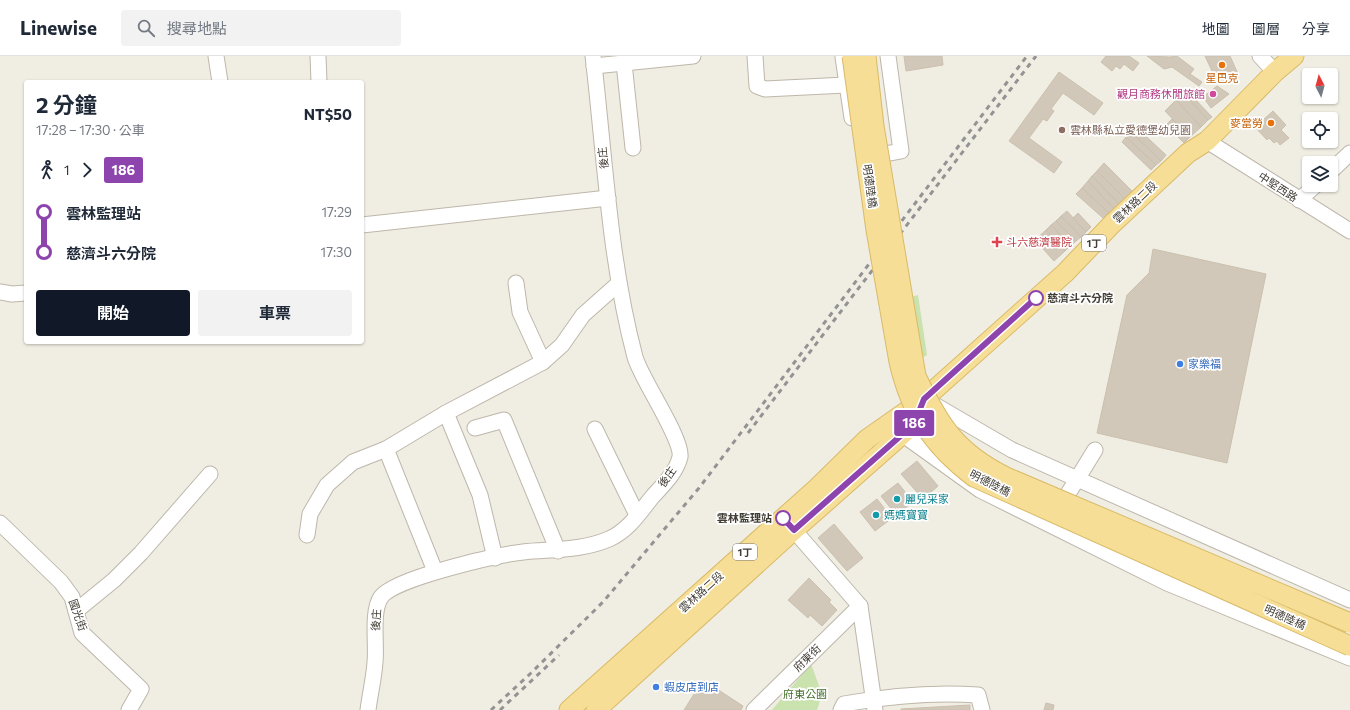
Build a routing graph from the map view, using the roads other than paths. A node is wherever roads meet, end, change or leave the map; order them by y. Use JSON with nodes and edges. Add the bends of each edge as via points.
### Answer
{"nodes":[{"id":1,"x":216,"y":56,"type":"edge"},
{"id":2,"x":318,"y":56,"type":"edge"},
{"id":3,"x":693,"y":56,"type":"edge"},
{"id":4,"x":755,"y":56,"type":"edge"},
{"id":5,"x":843,"y":56,"type":"edge"},
{"id":6,"x":852,"y":56,"type":"edge"},
{"id":7,"x":866,"y":56,"type":"edge"},
{"id":8,"x":888,"y":56,"type":"edge"},
{"id":9,"x":1260,"y":56,"type":"edge"},
{"id":10,"x":1294,"y":56,"type":"edge"},
{"id":11,"x":670,"y":57,"type":"edge"},
{"id":12,"x":593,"y":61,"type":"edge"},
{"id":13,"x":624,"y":63,"type":"junction"},
{"id":14,"x":1275,"y":72,"type":"junction"},
{"id":15,"x":220,"y":80,"type":"edge"},
{"id":16,"x":319,"y":80,"type":"edge"},
{"id":17,"x":846,"y":85,"type":"junction"},
{"id":18,"x":1207,"y":141,"type":"junction"},
{"id":19,"x":634,"y":148,"type":"dead end"},
{"id":20,"x":1350,"y":153,"type":"edge"},
{"id":21,"x":1338,"y":164,"type":"edge"},
{"id":22,"x":1309,"y":192,"type":"edge"},
{"id":23,"x":608,"y":198,"type":"junction"},
{"id":24,"x":1300,"y":200,"type":"junction"},
{"id":25,"x":364,"y":225,"type":"edge"},
{"id":26,"x":1350,"y":231,"type":"edge"},
{"id":27,"x":516,"y":283,"type":"dead end"},
{"id":28,"x":619,"y":283,"type":"junction"},
{"id":29,"x":0,"y":292,"type":"edge"},
{"id":30,"x":24,"y":293,"type":"edge"},
{"id":31,"x":544,"y":362,"type":"junction"},
{"id":32,"x":924,"y":399,"type":"junction"},
{"id":33,"x":446,"y":413,"type":"junction"},
{"id":34,"x":475,"y":428,"type":"dead end"},
{"id":35,"x":595,"y":429,"type":"dead end"},
{"id":36,"x":902,"y":434,"type":"junction"},
{"id":37,"x":386,"y":449,"type":"junction"},
{"id":38,"x":1095,"y":450,"type":"dead end"},
{"id":39,"x":210,"y":474,"type":"dead end"},
{"id":40,"x":1078,"y":479,"type":"junction"},
{"id":41,"x":637,"y":515,"type":"junction"},
{"id":42,"x":0,"y":523,"type":"edge"},
{"id":43,"x":788,"y":524,"type":"junction"},
{"id":44,"x":1049,"y":524,"type":"junction"},
{"id":45,"x":307,"y":535,"type":"dead end"},
{"id":46,"x":558,"y":551,"type":"junction"},
{"id":47,"x":495,"y":558,"type":"junction"},
{"id":48,"x":435,"y":571,"type":"junction"},
{"id":49,"x":1350,"y":600,"type":"edge"},
{"id":50,"x":860,"y":606,"type":"junction"},
{"id":51,"x":76,"y":611,"type":"junction"},
{"id":52,"x":1350,"y":623,"type":"edge"},
{"id":53,"x":1350,"y":646,"type":"edge"},
{"id":54,"x":1350,"y":658,"type":"edge"},
{"id":55,"x":874,"y":700,"type":"edge"},
{"id":56,"x":129,"y":710,"type":"edge"},
{"id":57,"x":368,"y":710,"type":"edge"},
{"id":58,"x":569,"y":710,"type":"edge"},
{"id":59,"x":596,"y":710,"type":"edge"},
{"id":60,"x":754,"y":710,"type":"edge"},
{"id":61,"x":842,"y":710,"type":"edge"},
{"id":62,"x":982,"y":710,"type":"edge"}],
"edges":[{"from":1,"to":15,"type":"street"},
{"from":2,"to":16,"type":"street"},
{"from":3,"to":11,"type":"street"},
{"from":4,"to":17,"type":"street","via":[[757,86],[765,89]]},
{"from":5,"to":17,"type":"street"},
{"from":6,"to":53,"type":"main road","name":"明德陸橋","bridge":true,"via":[[876,230],[899,362],[913,406],[939,446],[954,462],[974,477]]},
{"from":7,"to":52,"type":"main road","name":"明德陸橋","bridge":true,"via":[[875,133],[916,376],[932,410],[958,444],[982,465],[1006,477]]},
{"from":8,"to":17,"type":"street","via":[[901,151],[858,159]]},
{"from":9,"to":14,"type":"street"},
{"from":10,"to":14,"type":"main road","name":"雲林路二段","number":"1丁"},
{"from":11,"to":13,"type":"street"},
{"from":12,"to":13,"type":"street"},
{"from":12,"to":23,"type":"street","name":"後庄"},
{"from":13,"to":19,"type":"street"},
{"from":14,"to":18,"type":"main road","name":"雲林路二段","number":"1丁"},
{"from":18,"to":24,"type":"street","name":"中堅西路"},
{"from":18,"to":32,"type":"main road","name":"雲林路二段","number":"1丁","via":[[1188,153],[1113,223],[1065,273]]},
{"from":20,"to":21,"type":"street"},
{"from":22,"to":24,"type":"street"},
{"from":23,"to":25,"type":"street"},
{"from":23,"to":28,"type":"street","name":"後庄"},
{"from":24,"to":26,"type":"street","name":"中堅西路"},
{"from":27,"to":31,"type":"street","via":[[520,312]]},
{"from":28,"to":31,"type":"street","via":[[583,315],[562,345]]},
{"from":28,"to":41,"type":"street","name":"後庄","via":[[636,361],[676,440],[680,455],[673,474]]},
{"from":29,"to":30,"type":"street"},
{"from":31,"to":33,"type":"street"},
{"from":32,"to":36,"type":"main road","name":"雲林路二段","number":"1丁","via":[[914,424]]},
{"from":32,"to":40,"type":"street","via":[[1012,450]]},
{"from":32,"to":43,"type":"main road","name":"雲林路二段","number":"1丁","via":[[867,439],[817,488]]},
{"from":33,"to":37,"type":"street"},
{"from":33,"to":47,"type":"street","via":[[480,495]]},
{"from":34,"to":46,"type":"street","via":[[504,420]]},
{"from":35,"to":41,"type":"street"},
{"from":36,"to":43,"type":"main road","name":"雲林路二段","number":"1丁"},
{"from":36,"to":44,"type":"street","via":[[980,490]]},
{"from":37,"to":45,"type":"street","via":[[353,462],[328,485],[310,514]]},
{"from":37,"to":48,"type":"street"},
{"from":38,"to":40,"type":"street"},
{"from":39,"to":51,"type":"street","via":[[141,553],[114,580]]},
{"from":40,"to":44,"type":"street"},
{"from":40,"to":49,"type":"street"},
{"from":41,"to":46,"type":"street","name":"後庄","via":[[629,526],[610,538]]},
{"from":42,"to":51,"type":"street","name":"國光街","via":[[61,582],[72,597]]},
{"from":43,"to":50,"type":"street"},
{"from":43,"to":58,"type":"main road","name":"雲林路二段","number":"1丁"},
{"from":43,"to":59,"type":"main road","name":"雲林路二段","number":"1丁"},
{"from":44,"to":54,"type":"street","via":[[1167,583]]},
{"from":46,"to":47,"type":"street","name":"後庄","via":[[521,552]]},
{"from":47,"to":48,"type":"street","name":"後庄"},
{"from":48,"to":57,"type":"street","name":"後庄","via":[[383,595],[377,605],[375,662]]},
{"from":50,"to":55,"type":"street"},
{"from":50,"to":60,"type":"street","name":"府東街"},
{"from":51,"to":56,"type":"street","name":"國光街","via":[[82,633],[140,689]]},
{"from":55,"to":61,"type":"street","via":[[844,704]]},
{"from":55,"to":62,"type":"street","via":[[952,693],[978,695]]}]}
